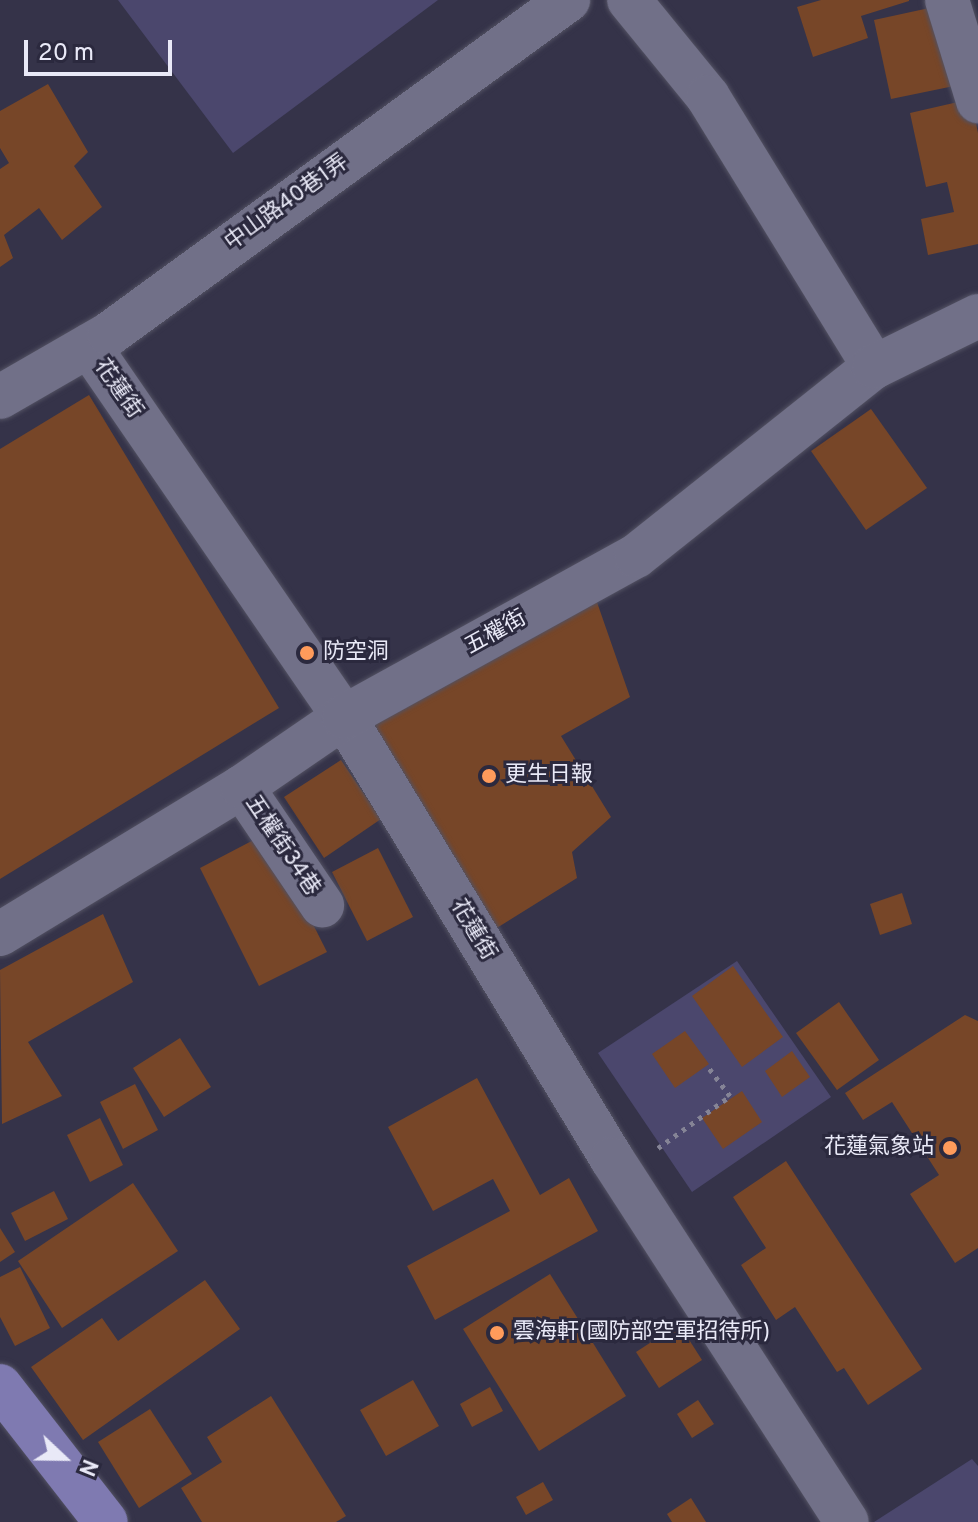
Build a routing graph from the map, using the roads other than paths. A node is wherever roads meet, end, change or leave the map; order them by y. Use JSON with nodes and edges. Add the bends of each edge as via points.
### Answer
{"nodes":[{"id":1,"x":568,"y":0,"type":"edge"},
{"id":2,"x":629,"y":0,"type":"edge"},
{"id":3,"x":947,"y":0,"type":"edge"},
{"id":4,"x":978,"y":101,"type":"edge"},
{"id":5,"x":978,"y":316,"type":"edge"},
{"id":6,"x":89,"y":346,"type":"junction"},
{"id":7,"x":874,"y":367,"type":"junction"},
{"id":8,"x":0,"y":397,"type":"edge"},
{"id":9,"x":344,"y":717,"type":"junction"},
{"id":10,"x":242,"y":787,"type":"junction"},
{"id":11,"x":322,"y":905,"type":"dead end"},
{"id":12,"x":0,"y":934,"type":"edge"},
{"id":13,"x":0,"y":1386,"type":"edge"},
{"id":14,"x":106,"y":1522,"type":"edge"},
{"id":15,"x":847,"y":1522,"type":"edge"}],
"edges":[{"from":1,"to":6,"type":"street","name":"中山路40巷1弄"},
{"from":2,"to":7,"type":"street","via":[[708,97]]},
{"from":3,"to":4,"type":"street"},
{"from":5,"to":7,"type":"street","name":"五權街"},
{"from":6,"to":8,"type":"street","name":"中山路40巷1弄"},
{"from":6,"to":9,"type":"street","name":"花蓮街"},
{"from":7,"to":9,"type":"street","name":"五權街","via":[[636,556]]},
{"from":9,"to":10,"type":"street","name":"五權街"},
{"from":9,"to":15,"type":"street","name":"花蓮街","via":[[622,1174]]},
{"from":10,"to":11,"type":"street","name":"五權街34巷"},
{"from":10,"to":12,"type":"street","name":"五權街"},
{"from":13,"to":14,"type":"main road"}]}
